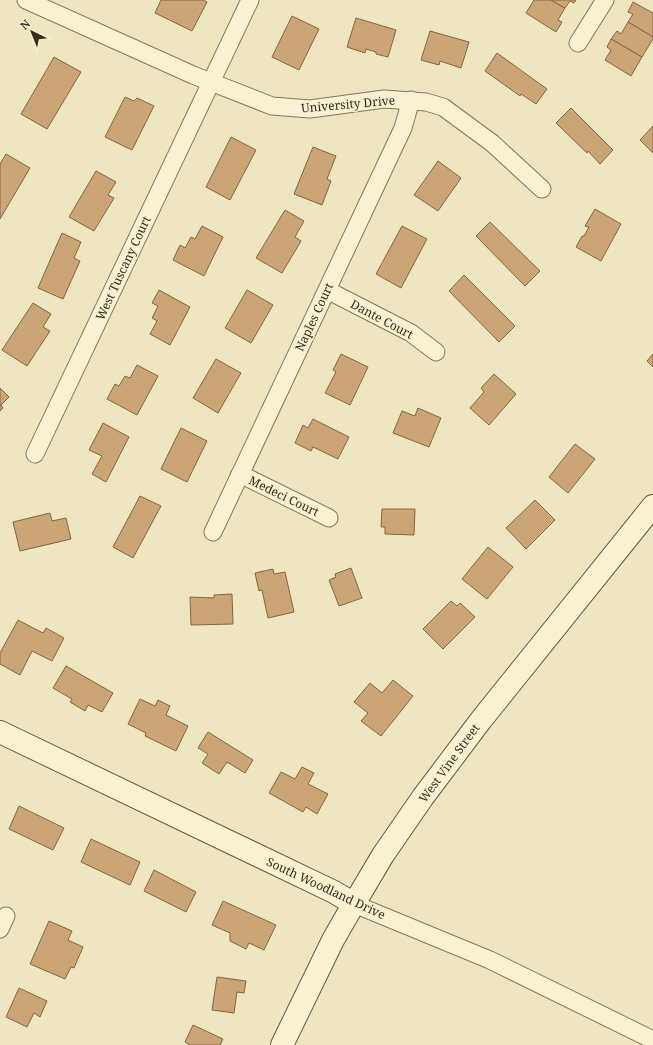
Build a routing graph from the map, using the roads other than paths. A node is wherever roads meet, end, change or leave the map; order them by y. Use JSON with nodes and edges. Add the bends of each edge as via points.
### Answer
{"nodes":[{"id":1,"x":26,"y":0,"type":"edge"},
{"id":2,"x":250,"y":0,"type":"edge"},
{"id":3,"x":605,"y":0,"type":"edge"},
{"id":4,"x":578,"y":43,"type":"dead end"},
{"id":5,"x":212,"y":82,"type":"junction"},
{"id":6,"x":411,"y":100,"type":"junction"},
{"id":7,"x":542,"y":189,"type":"dead end"},
{"id":8,"x":327,"y":290,"type":"junction"},
{"id":9,"x":436,"y":352,"type":"dead end"},
{"id":10,"x":35,"y":454,"type":"dead end"},
{"id":11,"x":240,"y":474,"type":"junction"},
{"id":12,"x":653,"y":506,"type":"edge"},
{"id":13,"x":329,"y":518,"type":"dead end"},
{"id":14,"x":213,"y":532,"type":"dead end"},
{"id":15,"x":0,"y":732,"type":"edge"},
{"id":16,"x":354,"y":904,"type":"junction"},
{"id":17,"x":653,"y":1040,"type":"edge"},
{"id":18,"x":282,"y":1045,"type":"edge"}],
"edges":[{"from":1,"to":5,"type":"street","name":"University Drive"},
{"from":2,"to":5,"type":"street","name":"West Tuscany Court"},
{"from":3,"to":4,"type":"street"},
{"from":5,"to":6,"type":"street","name":"University Drive","via":[[272,106],[310,109],[384,99]]},
{"from":5,"to":10,"type":"street","name":"West Tuscany Court"},
{"from":6,"to":7,"type":"street","name":"University Drive","via":[[443,107],[492,143]]},
{"from":6,"to":8,"type":"street","name":"Naples Court","via":[[403,128]]},
{"from":8,"to":9,"type":"street","name":"Dante Court","via":[[411,333]]},
{"from":8,"to":11,"type":"street","name":"Naples Court"},
{"from":11,"to":13,"type":"street","name":"Medeci Court"},
{"from":11,"to":14,"type":"street","name":"Naples Court"},
{"from":12,"to":16,"type":"main road","name":"West Vine Street","via":[[481,720],[383,855]]},
{"from":15,"to":16,"type":"main road","name":"South Woodland Drive","via":[[334,892]]},
{"from":16,"to":17,"type":"street","name":"South Woodland Drive","via":[[490,960]]},
{"from":16,"to":18,"type":"main road","name":"West Vine Street","via":[[333,940]]}]}
